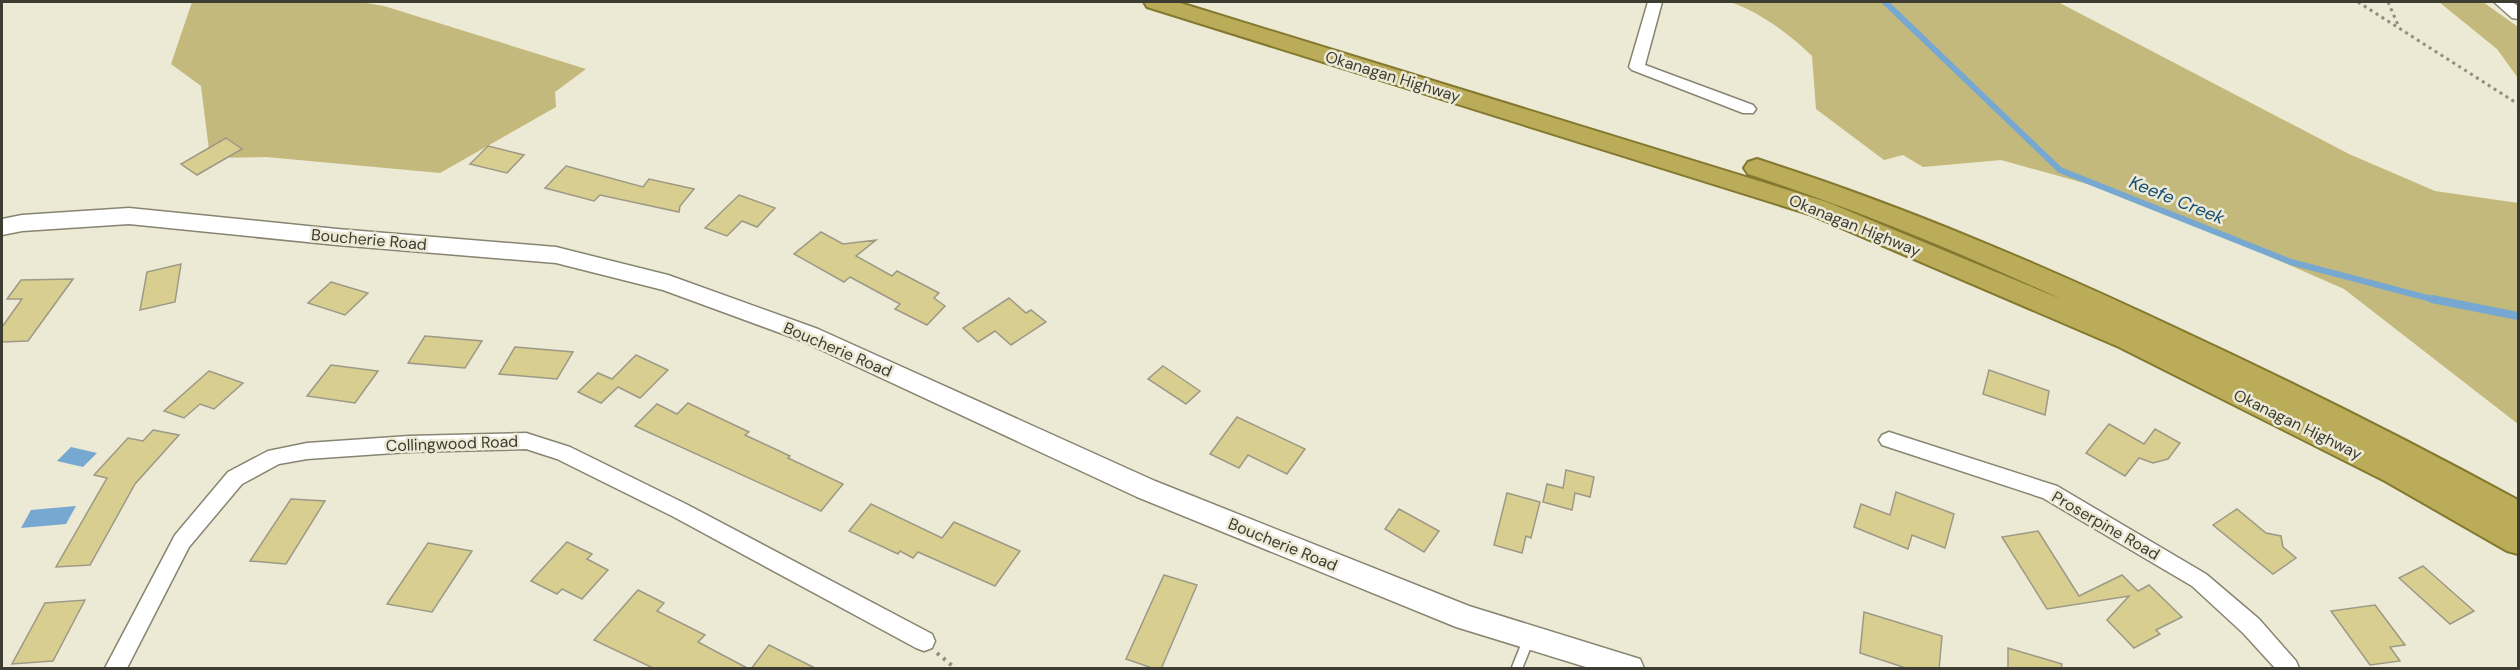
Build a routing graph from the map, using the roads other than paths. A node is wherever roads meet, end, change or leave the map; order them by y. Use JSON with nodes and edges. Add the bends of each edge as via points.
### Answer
{"nodes":[{"id":1,"x":1155,"y":2,"type":"edge"},
{"id":2,"x":1212,"y":2,"type":"edge"},
{"id":3,"x":1655,"y":2,"type":"edge"},
{"id":4,"x":2502,"y":2,"type":"edge"},
{"id":5,"x":2518,"y":14,"type":"edge"},
{"id":6,"x":1748,"y":109,"type":"dead end"},
{"id":7,"x":2,"y":227,"type":"edge"},
{"id":8,"x":1889,"y":440,"type":"dead end"},
{"id":9,"x":2518,"y":514,"type":"edge"},
{"id":10,"x":2518,"y":541,"type":"edge"},
{"id":11,"x":1529,"y":638,"type":"junction"},
{"id":12,"x":924,"y":641,"type":"dead end"},
{"id":13,"x":116,"y":669,"type":"edge"},
{"id":14,"x":1517,"y":669,"type":"edge"},
{"id":15,"x":1630,"y":669,"type":"edge"},
{"id":16,"x":2288,"y":669,"type":"edge"}],
"edges":[{"from":1,"to":10,"type":"highway","name":"Okanagan Highway","via":[[1818,208],[2129,339],[2396,472]]},
{"from":2,"to":9,"type":"highway","name":"Okanagan Highway","via":[[1833,191],[2028,271],[2274,387]]},
{"from":3,"to":6,"type":"street","via":[[1637,67]]},
{"from":4,"to":5,"type":"street"},
{"from":7,"to":11,"type":"main road","name":"Boucherie Road","via":[[129,216],[556,255],[668,283],[810,334],[1146,489],[1466,618]]},
{"from":8,"to":16,"type":"street","name":"Proserpine Road","via":[[2050,492],[2199,580],[2251,626]]},
{"from":11,"to":14,"type":"lane"},
{"from":11,"to":15,"type":"main road","name":"Boucherie Road"},
{"from":12,"to":13,"type":"street","name":"Collingwood Road","via":[[679,510],[563,453],[526,441],[409,444],[275,457],[235,478],[182,541]]}]}
